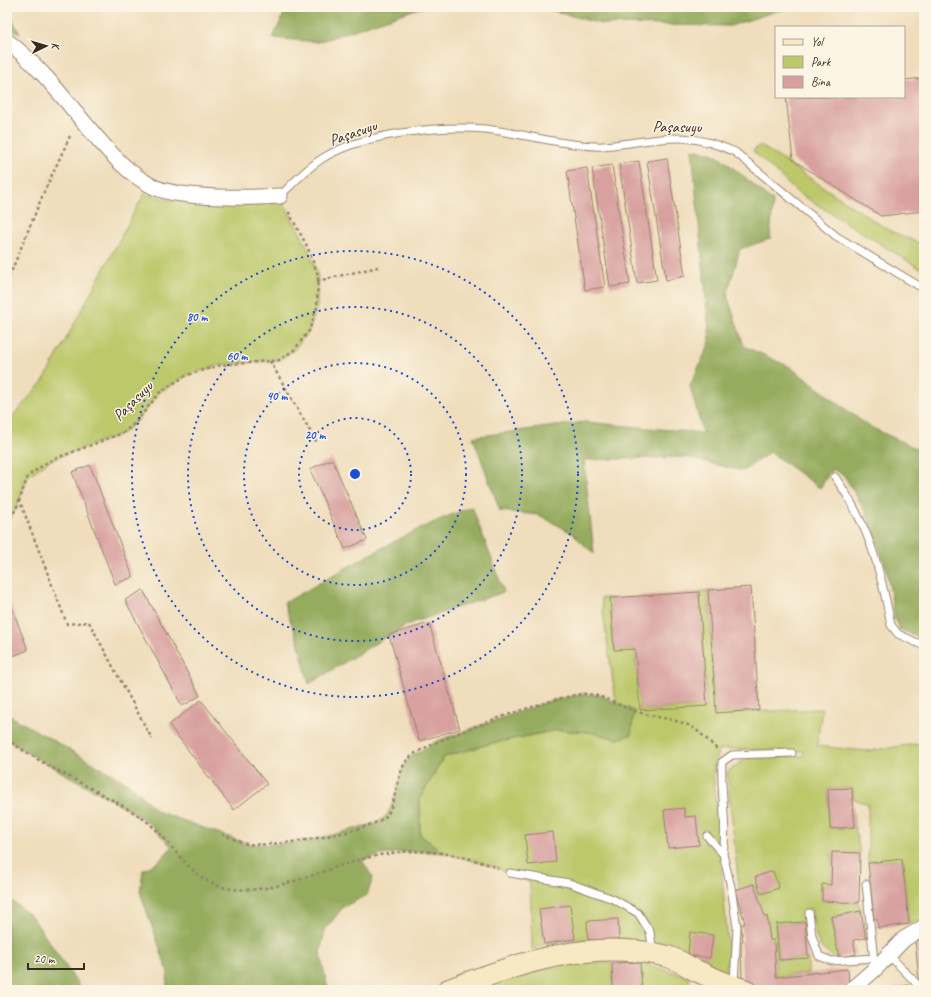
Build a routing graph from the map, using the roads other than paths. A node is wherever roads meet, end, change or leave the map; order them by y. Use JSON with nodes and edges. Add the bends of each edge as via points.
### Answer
{"nodes":[{"id":1,"x":7,"y":41,"type":"edge"},
{"id":2,"x":280,"y":196,"type":"joint"},
{"id":3,"x":924,"y":289,"type":"edge"},
{"id":4,"x":835,"y":477,"type":"dead end"},
{"id":5,"x":924,"y":646,"type":"edge"},
{"id":6,"x":792,"y":753,"type":"dead end"},
{"id":7,"x":707,"y":836,"type":"dead end"},
{"id":8,"x":723,"y":854,"type":"junction"},
{"id":9,"x":510,"y":873,"type":"road end"},
{"id":10,"x":866,"y":884,"type":"dead end"},
{"id":11,"x":808,"y":913,"type":"dead end"},
{"id":12,"x":924,"y":927,"type":"edge"},
{"id":13,"x":654,"y":954,"type":"junction"},
{"id":14,"x":889,"y":955,"type":"junction"},
{"id":15,"x":875,"y":963,"type":"junction"},
{"id":16,"x":739,"y":988,"type":"edge"},
{"id":17,"x":448,"y":990,"type":"edge"},
{"id":18,"x":850,"y":990,"type":"edge"},
{"id":19,"x":921,"y":990,"type":"edge"}],
"edges":[{"from":1,"to":2,"type":"street","via":[[26,55],[111,154],[138,177],[156,187],[184,195]]},
{"from":2,"to":3,"type":"lane","name":"Paşasuyu","via":[[321,159],[373,139],[415,131],[449,128],[485,129],[574,145],[598,146],[695,138],[715,143],[734,152],[836,236]]},
{"from":4,"to":5,"type":"lane","via":[[864,527],[877,560],[891,626],[898,634]]},
{"from":6,"to":8,"type":"lane","via":[[732,755],[722,762],[726,835]]},
{"from":7,"to":8,"type":"lane"},
{"from":8,"to":16,"type":"lane","via":[[737,927]]},
{"from":9,"to":13,"type":"lane","via":[[569,883],[613,899],[638,913],[650,932]]},
{"from":10,"to":15,"type":"lane"},
{"from":11,"to":15,"type":"lane","via":[[819,956],[832,961]]},
{"from":12,"to":14,"type":"street","via":[[904,939]]},
{"from":13,"to":16,"type":"street","via":[[668,957]]},
{"from":13,"to":17,"type":"street","via":[[609,950],[567,953],[515,966]]},
{"from":14,"to":15,"type":"street"},
{"from":14,"to":19,"type":"lane"},
{"from":15,"to":18,"type":"street"}]}
